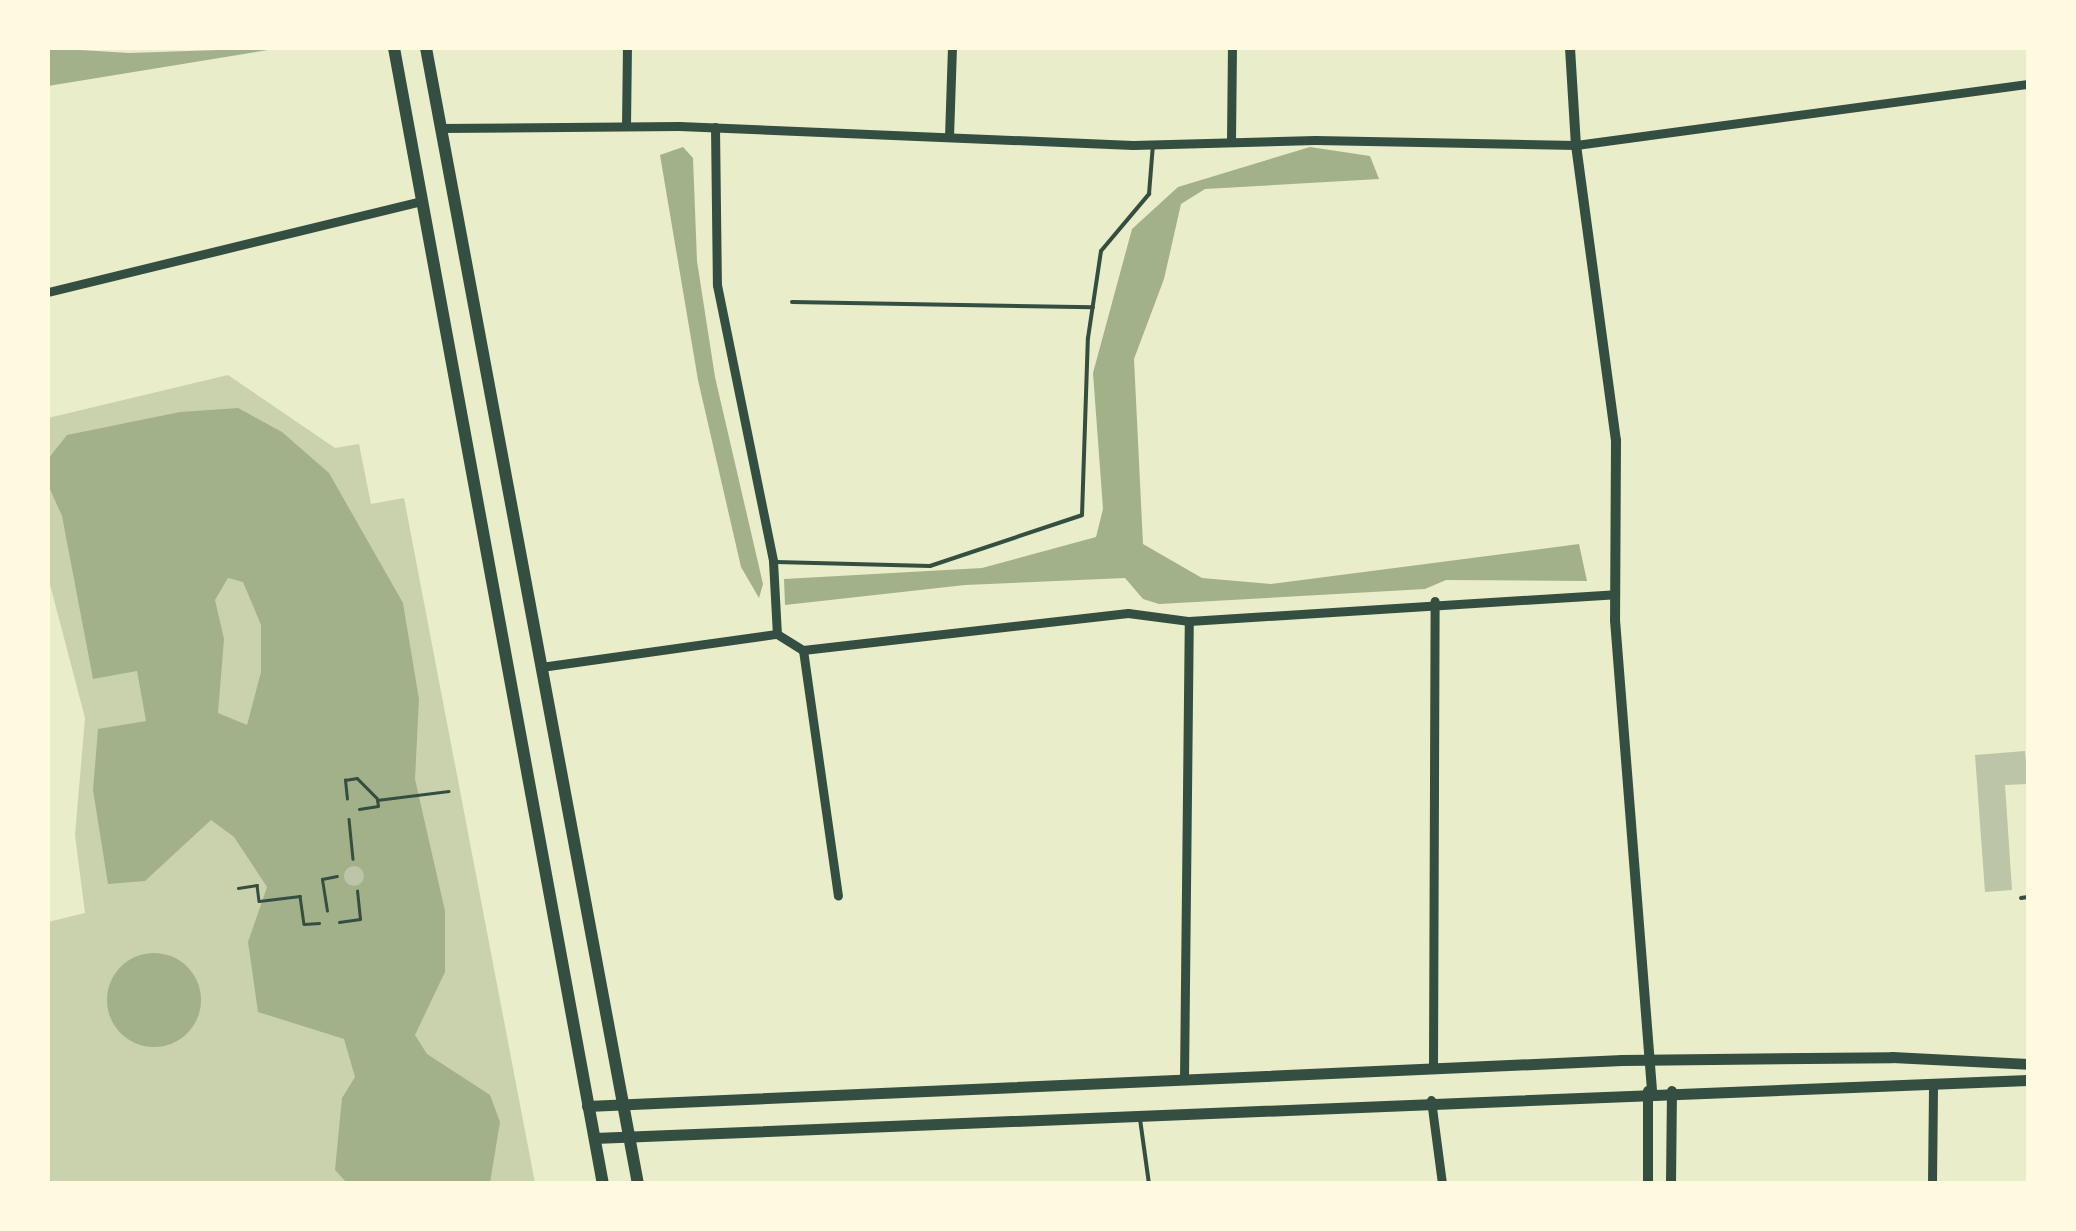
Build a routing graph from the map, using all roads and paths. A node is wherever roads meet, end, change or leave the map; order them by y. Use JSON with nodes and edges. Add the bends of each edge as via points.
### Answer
{"nodes":[{"id":1,"x":394,"y":48,"type":"edge"},
{"id":2,"x":426,"y":48,"type":"edge"},
{"id":3,"x":628,"y":48,"type":"edge"},
{"id":4,"x":952,"y":48,"type":"edge"},
{"id":5,"x":1232,"y":48,"type":"edge"},
{"id":6,"x":1570,"y":48,"type":"edge"},
{"id":7,"x":2028,"y":84,"type":"edge"},
{"id":8,"x":626,"y":126,"type":"junction"},
{"id":9,"x":716,"y":127,"type":"junction"},
{"id":10,"x":441,"y":128,"type":"junction"},
{"id":11,"x":949,"y":138,"type":"junction"},
{"id":12,"x":1231,"y":141,"type":"junction"},
{"id":13,"x":1153,"y":144,"type":"junction"},
{"id":14,"x":1576,"y":145,"type":"junction"},
{"id":15,"x":422,"y":201,"type":"junction"},
{"id":16,"x":48,"y":292,"type":"edge"},
{"id":17,"x":792,"y":302,"type":"dead end"},
{"id":18,"x":1092,"y":307,"type":"junction"},
{"id":19,"x":773,"y":561,"type":"junction"},
{"id":20,"x":1614,"y":594,"type":"junction"},
{"id":21,"x":1435,"y":601,"type":"junction"},
{"id":22,"x":1188,"y":621,"type":"junction"},
{"id":23,"x":777,"y":634,"type":"junction"},
{"id":24,"x":803,"y":650,"type":"junction"},
{"id":25,"x":541,"y":667,"type":"junction"},
{"id":26,"x":448,"y":791,"type":"dead end"},
{"id":27,"x":348,"y":799,"type":"dead end"},
{"id":28,"x":377,"y":800,"type":"junction"},
{"id":29,"x":360,"y":809,"type":"dead end"},
{"id":30,"x":350,"y":820,"type":"dead end"},
{"id":31,"x":353,"y":858,"type":"dead end"},
{"id":32,"x":337,"y":876,"type":"dead end"},
{"id":33,"x":238,"y":888,"type":"dead end"},
{"id":34,"x":356,"y":891,"type":"dead end"},
{"id":35,"x":838,"y":896,"type":"dead end"},
{"id":36,"x":2021,"y":898,"type":"dead end"},
{"id":37,"x":2028,"y":898,"type":"edge"},
{"id":38,"x":327,"y":912,"type":"dead end"},
{"id":39,"x":339,"y":922,"type":"dead end"},
{"id":40,"x":319,"y":923,"type":"dead end"},
{"id":41,"x":1649,"y":1060,"type":"junction"},
{"id":42,"x":2028,"y":1064,"type":"edge"},
{"id":43,"x":1433,"y":1068,"type":"junction"},
{"id":44,"x":1184,"y":1080,"type":"junction"},
{"id":45,"x":2028,"y":1080,"type":"edge"},
{"id":46,"x":1934,"y":1086,"type":"junction"},
{"id":47,"x":1672,"y":1091,"type":"junction"},
{"id":48,"x":1650,"y":1092,"type":"junction"},
{"id":49,"x":1430,"y":1100,"type":"junction"},
{"id":50,"x":622,"y":1105,"type":"junction"},
{"id":51,"x":588,"y":1106,"type":"junction"},
{"id":52,"x":1139,"y":1114,"type":"junction"},
{"id":53,"x":629,"y":1136,"type":"junction"},
{"id":54,"x":594,"y":1138,"type":"junction"},
{"id":55,"x":603,"y":1184,"type":"edge"},
{"id":56,"x":638,"y":1184,"type":"edge"},
{"id":57,"x":1149,"y":1184,"type":"edge"},
{"id":58,"x":1442,"y":1184,"type":"edge"},
{"id":59,"x":1648,"y":1184,"type":"edge"},
{"id":60,"x":1671,"y":1184,"type":"edge"},
{"id":61,"x":1932,"y":1184,"type":"edge"}],
"edges":[{"from":1,"to":15,"type":"main road"},
{"from":2,"to":10,"type":"main road"},
{"from":3,"to":8,"type":"street"},
{"from":4,"to":11,"type":"street"},
{"from":5,"to":12,"type":"street"},
{"from":6,"to":14,"type":"street"},
{"from":7,"to":14,"type":"street"},
{"from":8,"to":9,"type":"street"},
{"from":8,"to":10,"type":"street"},
{"from":9,"to":11,"type":"street"},
{"from":9,"to":19,"type":"street","via":[[717,285]]},
{"from":10,"to":25,"type":"main road"},
{"from":11,"to":13,"type":"street"},
{"from":12,"to":13,"type":"street"},
{"from":12,"to":14,"type":"street"},
{"from":13,"to":18,"type":"lane","via":[[1149,194],[1101,252]]},
{"from":14,"to":20,"type":"street","via":[[1617,456]]},
{"from":15,"to":16,"type":"street"},
{"from":15,"to":51,"type":"main road"},
{"from":17,"to":18,"type":"lane"},
{"from":18,"to":19,"type":"lane","via":[[1082,515],[930,566]]},
{"from":19,"to":23,"type":"street"},
{"from":20,"to":21,"type":"street"},
{"from":20,"to":41,"type":"street"},
{"from":21,"to":22,"type":"street"},
{"from":21,"to":43,"type":"street"},
{"from":22,"to":24,"type":"street","via":[[1128,613]]},
{"from":22,"to":44,"type":"street"},
{"from":23,"to":24,"type":"street"},
{"from":23,"to":25,"type":"street"},
{"from":24,"to":35,"type":"street"},
{"from":25,"to":50,"type":"main road"},
{"from":26,"to":28,"type":"path"},
{"from":27,"to":28,"type":"path","via":[[345,780],[357,778]]},
{"from":28,"to":29,"type":"path","via":[[378,806]]},
{"from":30,"to":31,"type":"path"},
{"from":32,"to":38,"type":"path","via":[[322,878]]},
{"from":33,"to":40,"type":"path","via":[[257,886],[259,901],[300,896],[304,924]]},
{"from":34,"to":39,"type":"path","via":[[360,919]]},
{"from":36,"to":37,"type":"lane"},
{"from":41,"to":42,"type":"main road","via":[[1892,1057]]},
{"from":41,"to":43,"type":"main road"},
{"from":41,"to":48,"type":"street"},
{"from":43,"to":44,"type":"main road"},
{"from":44,"to":50,"type":"main road"},
{"from":45,"to":46,"type":"main road"},
{"from":46,"to":47,"type":"main road"},
{"from":46,"to":61,"type":"street"},
{"from":47,"to":48,"type":"main road"},
{"from":47,"to":60,"type":"street"},
{"from":48,"to":49,"type":"main road"},
{"from":48,"to":59,"type":"street"},
{"from":49,"to":52,"type":"main road"},
{"from":49,"to":58,"type":"street"},
{"from":50,"to":51,"type":"main road"},
{"from":50,"to":53,"type":"main road"},
{"from":51,"to":54,"type":"main road"},
{"from":52,"to":53,"type":"main road"},
{"from":52,"to":57,"type":"lane"},
{"from":53,"to":54,"type":"main road"},
{"from":53,"to":56,"type":"main road"},
{"from":54,"to":55,"type":"main road"}]}
